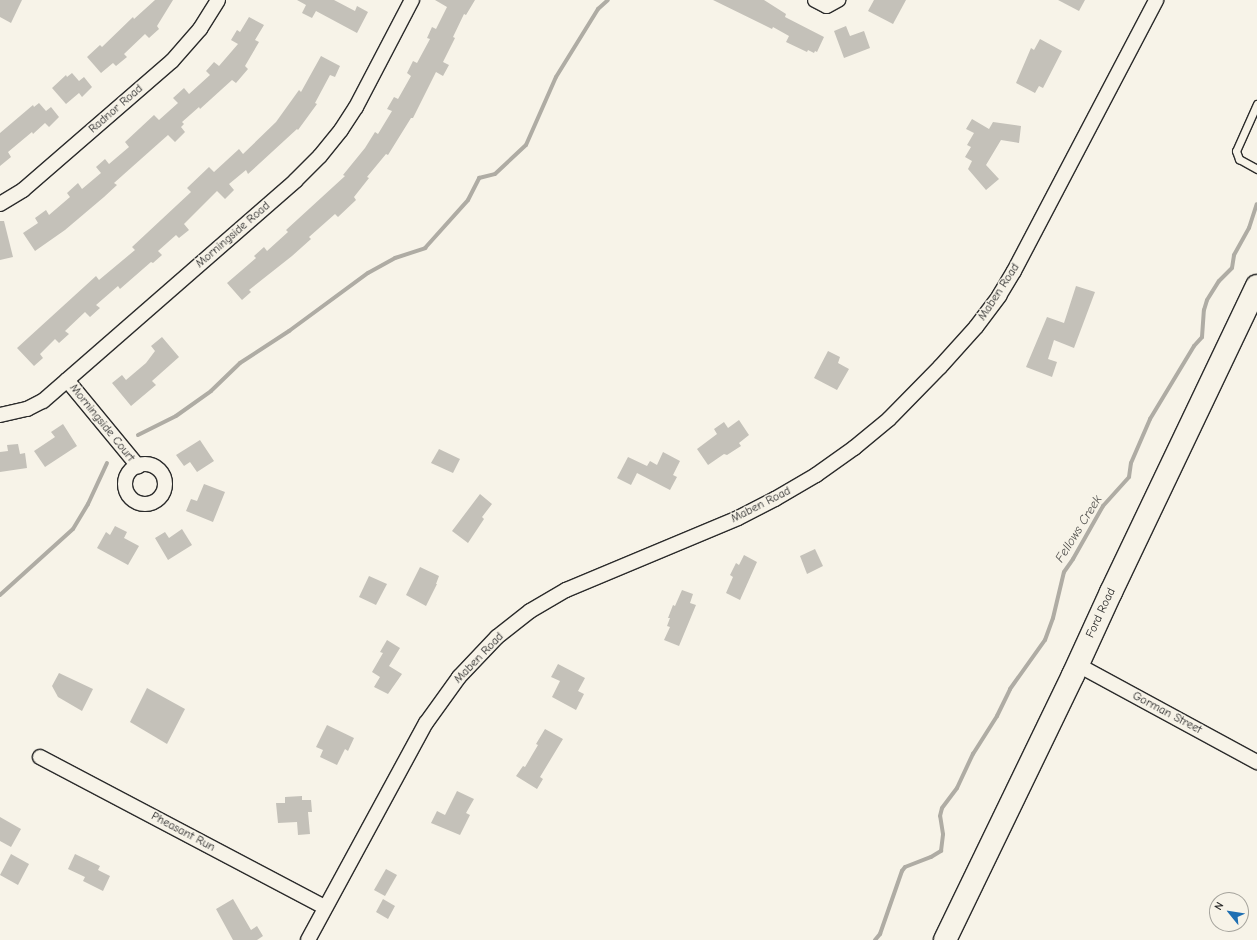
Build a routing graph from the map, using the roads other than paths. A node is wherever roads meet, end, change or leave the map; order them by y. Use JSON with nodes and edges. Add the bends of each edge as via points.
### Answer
{"nodes":[{"id":1,"x":218,"y":0,"type":"edge"},
{"id":2,"x":412,"y":0,"type":"edge"},
{"id":3,"x":815,"y":0,"type":"edge"},
{"id":4,"x":838,"y":0,"type":"edge"},
{"id":5,"x":1156,"y":0,"type":"edge"},
{"id":6,"x":1257,"y":104,"type":"edge"},
{"id":7,"x":1257,"y":169,"type":"edge"},
{"id":8,"x":0,"y":204,"type":"edge"},
{"id":9,"x":1257,"y":286,"type":"edge"},
{"id":10,"x":67,"y":380,"type":"junction"},
{"id":11,"x":0,"y":415,"type":"edge"},
{"id":12,"x":138,"y":466,"type":"dead end"},
{"id":13,"x":1078,"y":665,"type":"junction"},
{"id":14,"x":40,"y":757,"type":"dead end"},
{"id":15,"x":1257,"y":762,"type":"edge"},
{"id":16,"x":325,"y":907,"type":"junction"},
{"id":17,"x":308,"y":940,"type":"edge"},
{"id":18,"x":945,"y":940,"type":"edge"}],
"edges":[{"from":1,"to":8,"type":"street","name":"Radnor Road","via":[[200,29],[172,61],[23,190]]},
{"from":2,"to":10,"type":"street","name":"Morningside Road","via":[[356,106],[320,156],[295,181]]},
{"from":3,"to":4,"type":"street","via":[[827,6]]},
{"from":5,"to":16,"type":"street","name":"Maben Road","via":[[1014,270],[976,327],[940,367],[889,419],[816,475],[738,518],[566,590],[530,611],[497,637],[459,677],[426,723]]},
{"from":6,"to":7,"type":"lane","via":[[1236,152],[1238,158]]},
{"from":9,"to":13,"type":"main road","name":"Ford Road"},
{"from":10,"to":11,"type":"street","name":"Morningside Road","via":[[43,401],[27,409]]},
{"from":10,"to":12,"type":"street","name":"Morningside Court"},
{"from":13,"to":15,"type":"street","name":"Gorman Street"},
{"from":13,"to":18,"type":"main road","name":"Ford Road"},
{"from":14,"to":16,"type":"street","name":"Pheasant Run"},
{"from":16,"to":17,"type":"street","name":"Maben Road"}]}
